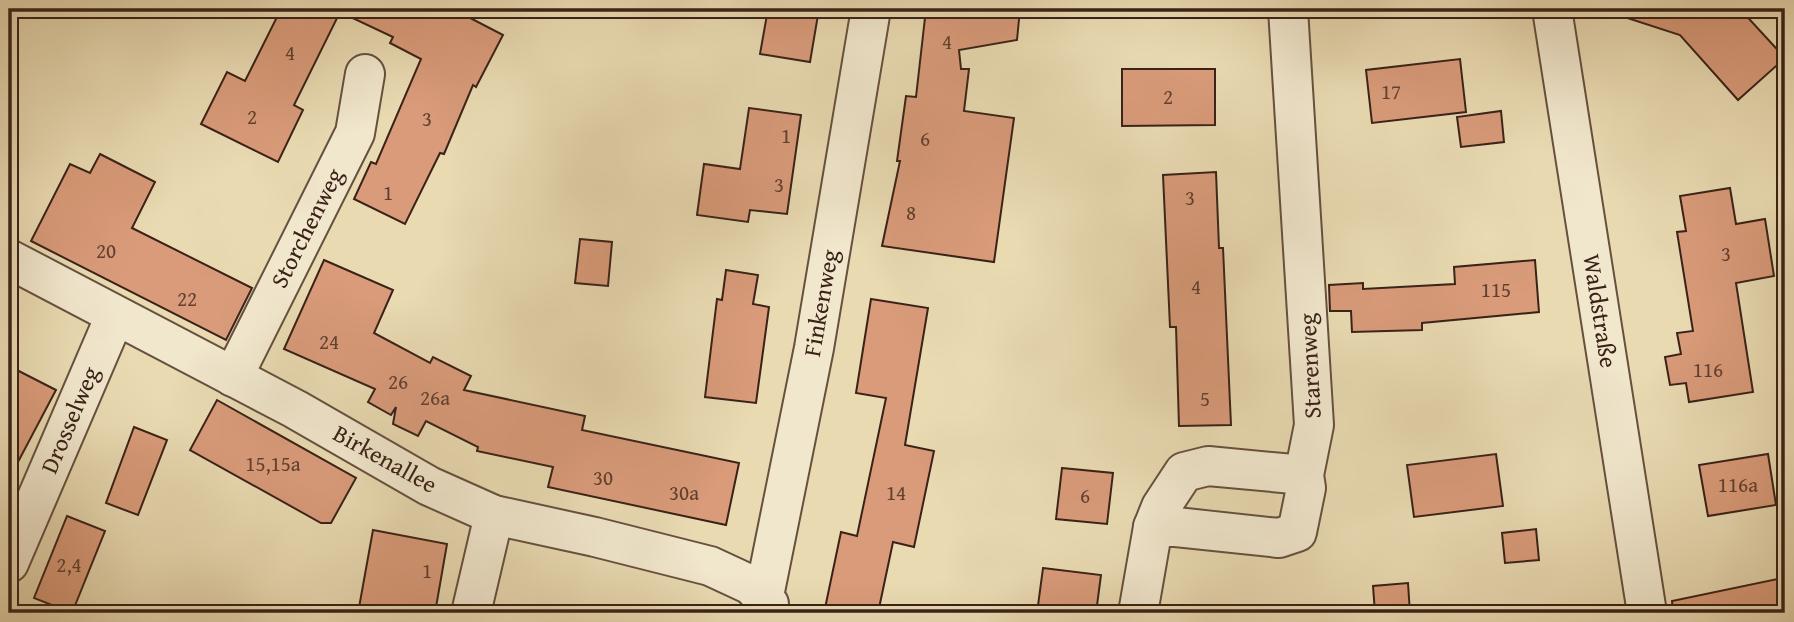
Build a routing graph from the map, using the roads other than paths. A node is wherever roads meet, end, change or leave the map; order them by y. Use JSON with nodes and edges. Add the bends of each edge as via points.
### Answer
{"nodes":[{"id":1,"x":872,"y":9,"type":"edge"},
{"id":2,"x":1288,"y":9,"type":"edge"},
{"id":3,"x":1552,"y":9,"type":"edge"},
{"id":4,"x":365,"y":74,"type":"dead end"},
{"id":5,"x":9,"y":259,"type":"edge"},
{"id":6,"x":115,"y":316,"type":"junction"},
{"id":7,"x":233,"y":377,"type":"junction"},
{"id":8,"x":1304,"y":475,"type":"junction"},
{"id":9,"x":494,"y":515,"type":"junction"},
{"id":10,"x":1153,"y":527,"type":"junction"},
{"id":11,"x":9,"y":563,"type":"edge"},
{"id":12,"x":766,"y":605,"type":"edge"},
{"id":13,"x":471,"y":613,"type":"edge"},
{"id":14,"x":1138,"y":613,"type":"edge"},
{"id":15,"x":1647,"y":613,"type":"edge"}],
"edges":[{"from":1,"to":12,"type":"street","name":"Finkenweg"},
{"from":2,"to":8,"type":"street","name":"Starenweg","via":[[1314,425]]},
{"from":3,"to":15,"type":"street","name":"Waldstraße"},
{"from":4,"to":7,"type":"street","name":"Storchenweg","via":[[355,133]]},
{"from":5,"to":6,"type":"street","name":"Birkenallee"},
{"from":6,"to":7,"type":"street","name":"Birkenallee"},
{"from":6,"to":11,"type":"street","name":"Drosselweg"},
{"from":7,"to":9,"type":"street","name":"Birkenallee","via":[[429,486]]},
{"from":8,"to":10,"type":"street","via":[[1208,466],[1184,472]]},
{"from":8,"to":10,"type":"street","name":"Starenweg","via":[[1306,488],[1297,532],[1279,538]]},
{"from":9,"to":12,"type":"street","name":"Birkenallee","via":[[710,566],[751,584]]},
{"from":9,"to":13,"type":"street"},
{"from":10,"to":14,"type":"street"}]}
